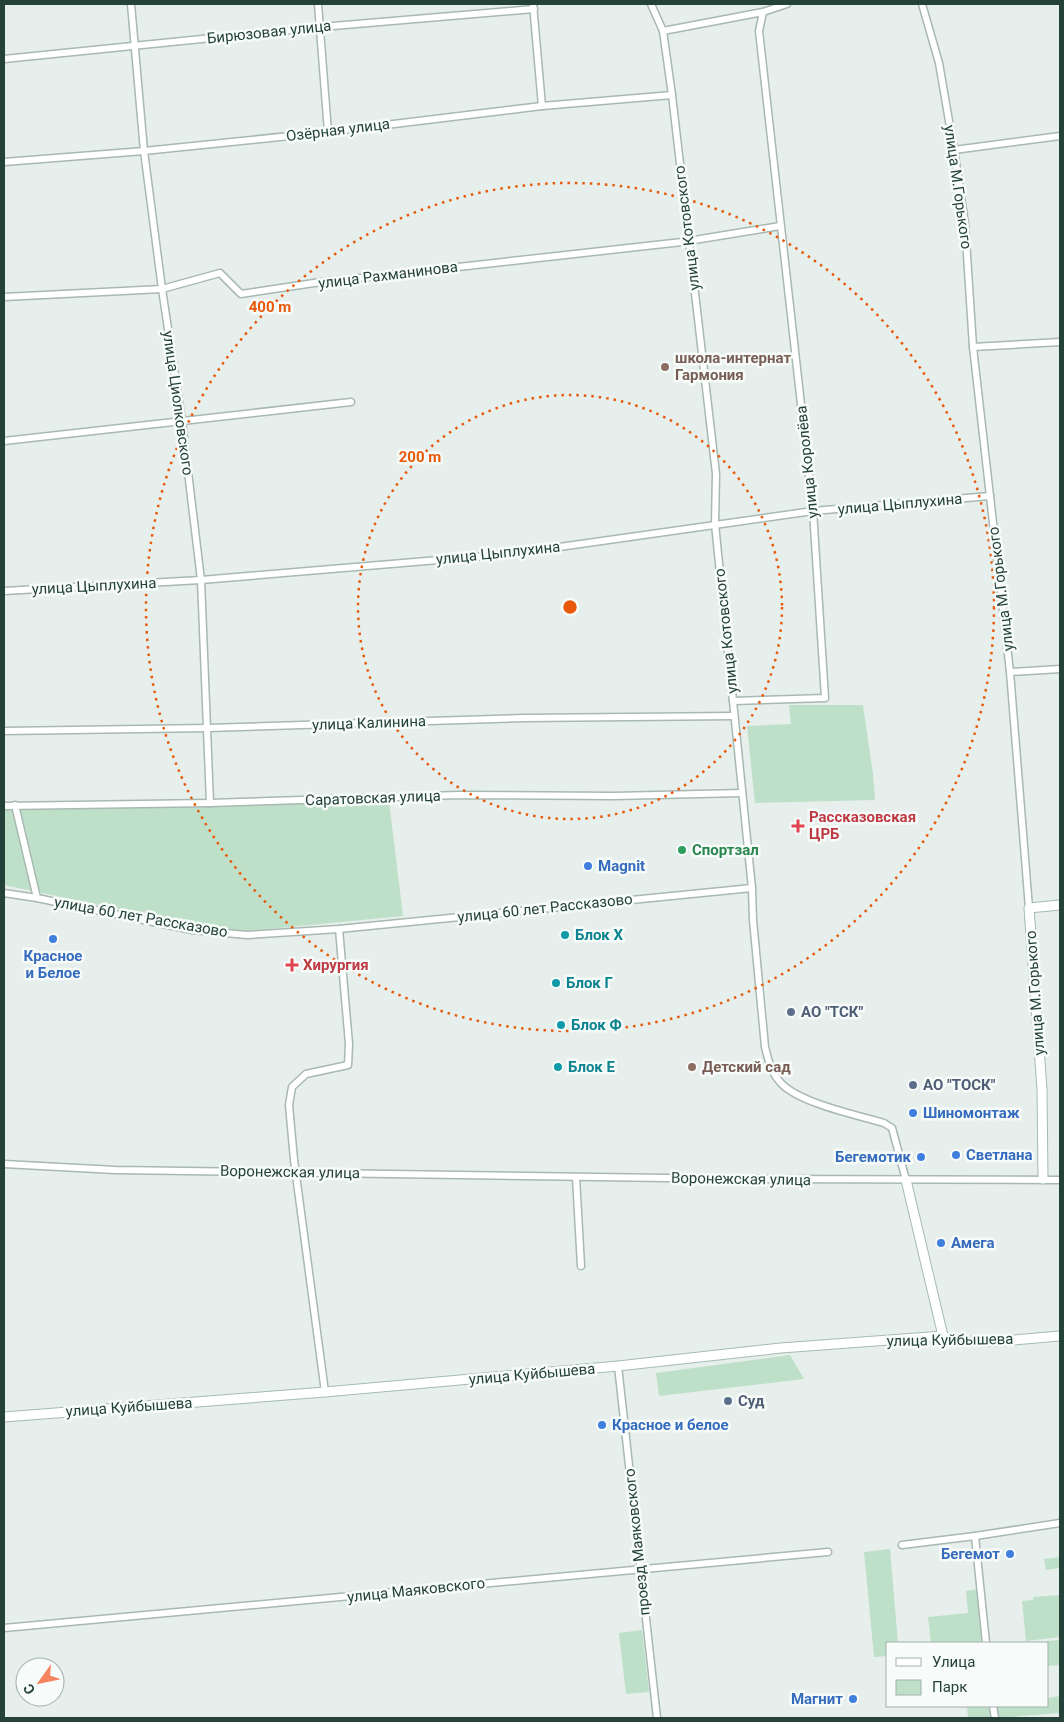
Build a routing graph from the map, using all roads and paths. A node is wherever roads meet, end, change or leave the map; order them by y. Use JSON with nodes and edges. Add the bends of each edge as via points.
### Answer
{"nodes":[{"id":1,"x":131,"y":4,"type":"edge"},
{"id":2,"x":318,"y":4,"type":"edge"},
{"id":3,"x":652,"y":4,"type":"edge"},
{"id":4,"x":787,"y":4,"type":"edge"},
{"id":5,"x":922,"y":4,"type":"edge"},
{"id":6,"x":534,"y":6,"type":"edge"},
{"id":7,"x":763,"y":12,"type":"junction"},
{"id":8,"x":321,"y":27,"type":"junction"},
{"id":9,"x":663,"y":31,"type":"junction"},
{"id":10,"x":135,"y":46,"type":"junction"},
{"id":11,"x":4,"y":59,"type":"edge"},
{"id":12,"x":672,"y":95,"type":"junction"},
{"id":13,"x":542,"y":106,"type":"junction"},
{"id":14,"x":328,"y":132,"type":"junction"},
{"id":15,"x":1060,"y":136,"type":"edge"},
{"id":16,"x":954,"y":150,"type":"junction"},
{"id":17,"x":144,"y":151,"type":"junction"},
{"id":18,"x":4,"y":162,"type":"edge"},
{"id":19,"x":780,"y":226,"type":"junction"},
{"id":20,"x":689,"y":240,"type":"junction"},
{"id":21,"x":162,"y":289,"type":"junction"},
{"id":22,"x":4,"y":297,"type":"edge"},
{"id":23,"x":1060,"y":342,"type":"edge"},
{"id":24,"x":973,"y":347,"type":"junction"},
{"id":25,"x":351,"y":402,"type":"dead end"},
{"id":26,"x":182,"y":422,"type":"junction"},
{"id":27,"x":4,"y":441,"type":"edge"},
{"id":28,"x":990,"y":496,"type":"junction"},
{"id":29,"x":813,"y":511,"type":"junction"},
{"id":30,"x":715,"y":524,"type":"junction"},
{"id":31,"x":201,"y":580,"type":"junction"},
{"id":32,"x":4,"y":591,"type":"edge"},
{"id":33,"x":1060,"y":669,"type":"edge"},
{"id":34,"x":1010,"y":672,"type":"junction"},
{"id":35,"x":733,"y":700,"type":"junction"},
{"id":36,"x":734,"y":716,"type":"junction"},
{"id":37,"x":208,"y":728,"type":"junction"},
{"id":38,"x":4,"y":731,"type":"edge"},
{"id":39,"x":742,"y":793,"type":"junction"},
{"id":40,"x":210,"y":803,"type":"junction"},
{"id":41,"x":4,"y":806,"type":"edge"},
{"id":42,"x":15,"y":806,"type":"junction"},
{"id":43,"x":752,"y":888,"type":"junction"},
{"id":44,"x":4,"y":893,"type":"edge"},
{"id":45,"x":37,"y":898,"type":"junction"},
{"id":46,"x":1060,"y":905,"type":"edge"},
{"id":47,"x":1030,"y":908,"type":"junction"},
{"id":48,"x":338,"y":930,"type":"junction"},
{"id":49,"x":4,"y":1164,"type":"edge"},
{"id":50,"x":295,"y":1172,"type":"junction"},
{"id":51,"x":576,"y":1177,"type":"junction"},
{"id":52,"x":906,"y":1180,"type":"junction"},
{"id":53,"x":1043,"y":1180,"type":"junction"},
{"id":54,"x":1060,"y":1180,"type":"edge"},
{"id":55,"x":581,"y":1266,"type":"dead end"},
{"id":56,"x":944,"y":1336,"type":"junction"},
{"id":57,"x":1060,"y":1336,"type":"edge"},
{"id":58,"x":618,"y":1366,"type":"junction"},
{"id":59,"x":326,"y":1392,"type":"junction"},
{"id":60,"x":4,"y":1417,"type":"edge"},
{"id":61,"x":1060,"y":1523,"type":"edge"},
{"id":62,"x":975,"y":1536,"type":"junction"},
{"id":63,"x":902,"y":1545,"type":"dead end"},
{"id":64,"x":828,"y":1552,"type":"dead end"},
{"id":65,"x":639,"y":1568,"type":"junction"},
{"id":66,"x":4,"y":1628,"type":"edge"},
{"id":67,"x":986,"y":1642,"type":"edge"},
{"id":68,"x":657,"y":1718,"type":"edge"}],
"edges":[{"from":1,"to":10,"type":"street","name":"улица Циолковского"},
{"from":2,"to":8,"type":"street"},
{"from":3,"to":9,"type":"street","name":"улица Котовского"},
{"from":4,"to":7,"type":"street"},
{"from":5,"to":16,"type":"street","name":"улица М.Горького","via":[[938,63]]},
{"from":6,"to":8,"type":"street","name":"Бирюзовая улица"},
{"from":6,"to":13,"type":"street"},
{"from":7,"to":9,"type":"street"},
{"from":7,"to":19,"type":"street","name":"улица Королёва","via":[[759,31]]},
{"from":8,"to":10,"type":"street","name":"Бирюзовая улица"},
{"from":8,"to":14,"type":"street"},
{"from":9,"to":12,"type":"street","name":"улица Котовского"},
{"from":10,"to":11,"type":"street","name":"Бирюзовая улица"},
{"from":10,"to":17,"type":"street","name":"улица Циолковского"},
{"from":12,"to":13,"type":"street","name":"Озёрная улица"},
{"from":12,"to":20,"type":"street","name":"улица Котовского"},
{"from":13,"to":14,"type":"street","name":"Озёрная улица"},
{"from":14,"to":17,"type":"street","name":"Озёрная улица"},
{"from":15,"to":16,"type":"street"},
{"from":16,"to":24,"type":"street","name":"улица М.Горького","via":[[965,224]]},
{"from":17,"to":18,"type":"street","name":"Озёрная улица"},
{"from":17,"to":21,"type":"street","name":"улица Циолковского"},
{"from":19,"to":20,"type":"street","name":"улица Рахманинова"},
{"from":19,"to":29,"type":"street","name":"улица Королёва"},
{"from":20,"to":21,"type":"street","name":"улица Рахманинова","via":[[240,294],[220,273]]},
{"from":20,"to":30,"type":"street","name":"улица Котовского","via":[[716,474]]},
{"from":21,"to":22,"type":"street","name":"улица Рахманинова"},
{"from":21,"to":26,"type":"street","name":"улица Циолковского"},
{"from":23,"to":24,"type":"street"},
{"from":24,"to":28,"type":"street","name":"улица М.Горького"},
{"from":25,"to":26,"type":"street"},
{"from":26,"to":27,"type":"street"},
{"from":26,"to":31,"type":"street","name":"улица Циолковского"},
{"from":28,"to":29,"type":"street","name":"улица Цыплухина"},
{"from":28,"to":34,"type":"street","name":"улица М.Горького"},
{"from":29,"to":30,"type":"street","name":"улица Цыплухина"},
{"from":29,"to":35,"type":"street","name":"улица Королёва","via":[[825,698]]},
{"from":30,"to":31,"type":"street","name":"улица Цыплухина","via":[[510,554]]},
{"from":30,"to":35,"type":"street","name":"улица Котовского"},
{"from":31,"to":32,"type":"street","name":"улица Цыплухина"},
{"from":31,"to":37,"type":"street","name":"улица Циолковского"},
{"from":33,"to":34,"type":"street"},
{"from":34,"to":47,"type":"street","name":"улица М.Горького"},
{"from":35,"to":36,"type":"street","name":"улица Котовского"},
{"from":36,"to":37,"type":"street","name":"улица Калинина","via":[[524,718]]},
{"from":36,"to":39,"type":"street","name":"улица Котовского"},
{"from":37,"to":38,"type":"street","name":"улица Калинина"},
{"from":37,"to":40,"type":"street","name":"улица Циолковского"},
{"from":39,"to":40,"type":"street","name":"Саратовская улица"},
{"from":39,"to":43,"type":"street","name":"улица Котовского"},
{"from":40,"to":42,"type":"street","name":"Саратовская улица"},
{"from":41,"to":42,"type":"street","name":"Саратовская улица"},
{"from":42,"to":45,"type":"street"},
{"from":43,"to":48,"type":"street","name":"улица 60 лет Рассказово"},
{"from":43,"to":52,"type":"street","name":"улица Котовского","via":[[768,1063],[780,1083],[806,1099],[892,1128]]},
{"from":44,"to":45,"type":"street","name":"улица 60 лет Рассказово"},
{"from":45,"to":48,"type":"street","name":"улица 60 лет Рассказово","via":[[215,933],[247,935]]},
{"from":46,"to":47,"type":"street"},
{"from":47,"to":53,"type":"street","name":"улица М.Горького","via":[[1042,1089]]},
{"from":48,"to":50,"type":"street","via":[[349,1044],[348,1065],[306,1074],[292,1087],[289,1105]]},
{"from":49,"to":50,"type":"street","name":"Воронежская улица","via":[[115,1170]]},
{"from":50,"to":51,"type":"street","name":"Воронежская улица"},
{"from":50,"to":59,"type":"street"},
{"from":51,"to":52,"type":"street","name":"Воронежская улица"},
{"from":51,"to":55,"type":"street"},
{"from":52,"to":53,"type":"street","name":"Воронежская улица"},
{"from":52,"to":56,"type":"street"},
{"from":53,"to":54,"type":"street","name":"Воронежская улица"},
{"from":56,"to":57,"type":"street","name":"улица Куйбышева","via":[[968,1341]]},
{"from":56,"to":58,"type":"street","name":"улица Куйбышева","via":[[781,1348]]},
{"from":58,"to":59,"type":"street","name":"улица Куйбышева"},
{"from":58,"to":65,"type":"street","name":"проезд Маяковского"},
{"from":59,"to":60,"type":"street","name":"улица Куйбышева"},
{"from":61,"to":62,"type":"street"},
{"from":62,"to":63,"type":"street"},
{"from":62,"to":67,"type":"street"},
{"from":64,"to":65,"type":"street","name":"улица Маяковского"},
{"from":65,"to":66,"type":"street","name":"улица Маяковского"},
{"from":65,"to":68,"type":"street","name":"проезд Маяковского"}]}
